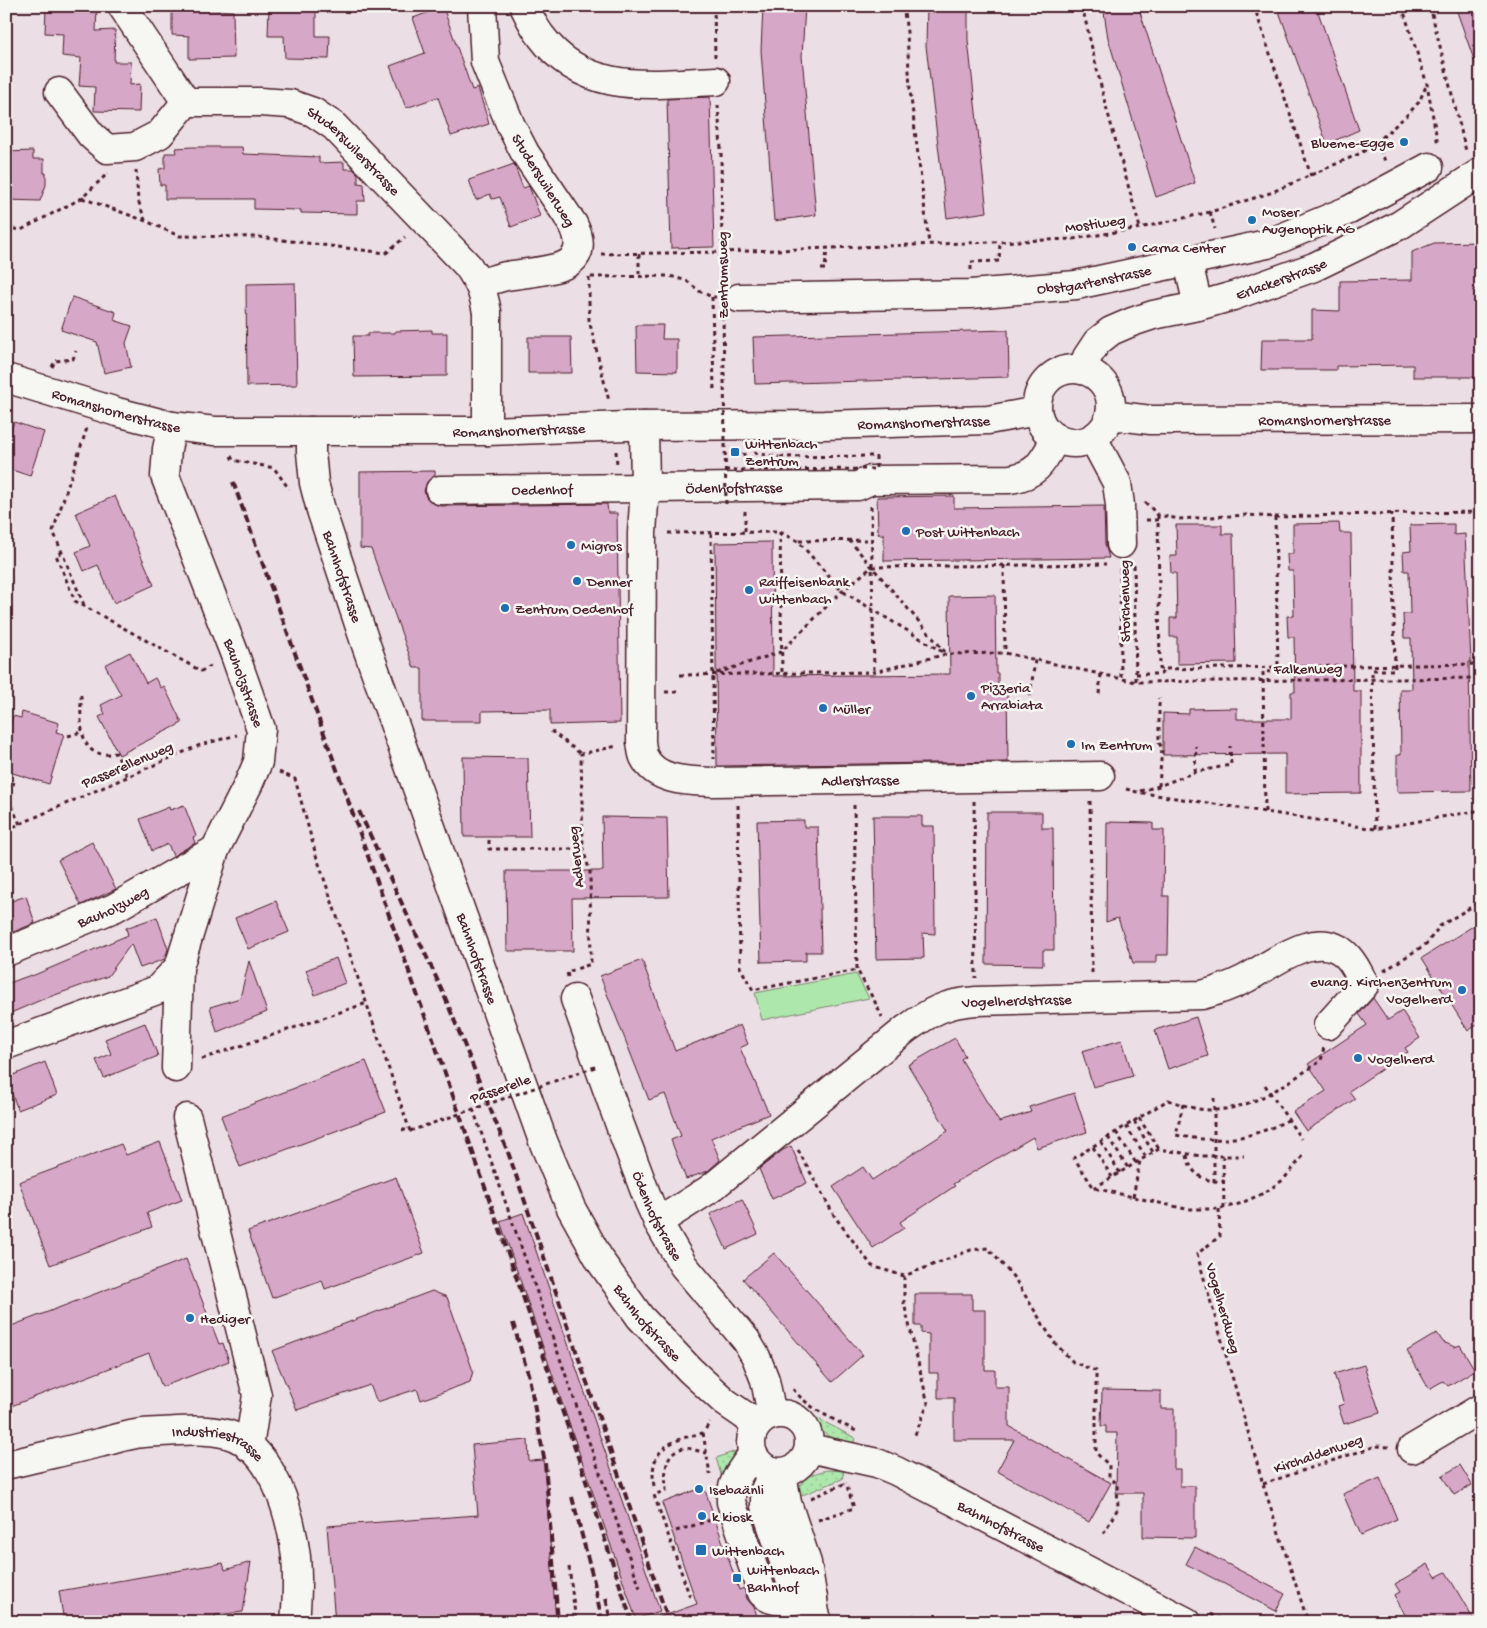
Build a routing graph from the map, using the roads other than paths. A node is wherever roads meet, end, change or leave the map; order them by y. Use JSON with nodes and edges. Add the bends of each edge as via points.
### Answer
{"nodes":[{"id":1,"x":122,"y":6,"type":"edge"},
{"id":2,"x":482,"y":6,"type":"edge"},
{"id":3,"x":524,"y":6,"type":"edge"},
{"id":4,"x":716,"y":81,"type":"road end"},
{"id":5,"x":59,"y":92,"type":"dead end"},
{"id":6,"x":186,"y":102,"type":"junction"},
{"id":7,"x":1435,"y":160,"type":"road end"},
{"id":8,"x":1474,"y":163,"type":"edge"},
{"id":9,"x":1188,"y":262,"type":"junction"},
{"id":10,"x":480,"y":283,"type":"junction"},
{"id":11,"x":738,"y":298,"type":"road end"},
{"id":12,"x":1198,"y":306,"type":"junction"},
{"id":13,"x":1082,"y":370,"type":"junction"},
{"id":14,"x":6,"y":378,"type":"edge"},
{"id":15,"x":1037,"y":411,"type":"junction"},
{"id":16,"x":1110,"y":414,"type":"junction"},
{"id":17,"x":1481,"y":419,"type":"edge"},
{"id":18,"x":172,"y":426,"type":"junction"},
{"id":19,"x":644,"y":426,"type":"junction"},
{"id":20,"x":311,"y":431,"type":"junction"},
{"id":21,"x":487,"y":431,"type":"junction"},
{"id":22,"x":1056,"y":438,"type":"junction"},
{"id":23,"x":1093,"y":438,"type":"junction"},
{"id":24,"x":645,"y":488,"type":"junction"},
{"id":25,"x":440,"y":490,"type":"dead end"},
{"id":26,"x":1121,"y":557,"type":"road end"},
{"id":27,"x":1095,"y":788,"type":"road end"},
{"id":28,"x":214,"y":850,"type":"junction"},
{"id":29,"x":6,"y":952,"type":"edge"},
{"id":30,"x":179,"y":966,"type":"junction"},
{"id":31,"x":575,"y":999,"type":"road end"},
{"id":32,"x":1328,"y":1025,"type":"road end"},
{"id":33,"x":6,"y":1045,"type":"edge"},
{"id":34,"x":176,"y":1068,"type":"road end"},
{"id":35,"x":187,"y":1118,"type":"dead end"},
{"id":36,"x":658,"y":1222,"type":"junction"},
{"id":37,"x":1481,"y":1408,"type":"edge"},
{"id":38,"x":765,"y":1419,"type":"junction"},
{"id":39,"x":244,"y":1443,"type":"junction"},
{"id":40,"x":809,"y":1448,"type":"junction"},
{"id":41,"x":1412,"y":1449,"type":"road end"},
{"id":42,"x":752,"y":1454,"type":"junction"},
{"id":43,"x":6,"y":1465,"type":"edge"},
{"id":44,"x":777,"y":1472,"type":"junction"},
{"id":45,"x":810,"y":1606,"type":"edge"},
{"id":46,"x":295,"y":1622,"type":"edge"},
{"id":47,"x":1187,"y":1622,"type":"edge"}],
"edges":[{"from":1,"to":6,"type":"street"},
{"from":2,"to":10,"type":"street","name":"Studerswilerweg","via":[[485,62],[511,126],[525,153],[573,224],[585,254],[562,266]]},
{"from":3,"to":4,"type":"street","via":[[541,36],[558,55],[583,72],[610,81],[636,84]]},
{"from":5,"to":6,"type":"street","via":[[91,135],[108,148],[134,147],[160,134]]},
{"from":6,"to":10,"type":"street","name":"Studerswilerstrasse","via":[[290,104],[312,112],[334,126],[468,266]]},
{"from":7,"to":9,"type":"street","name":"Obstgartenstrasse","via":[[1349,210],[1267,244]]},
{"from":8,"to":12,"type":"street","name":"Erlackerstrasse","via":[[1400,226],[1314,267]]},
{"from":9,"to":11,"type":"street","name":"Obstgartenstrasse","via":[[1076,285],[971,294]]},
{"from":9,"to":12,"type":"street"},
{"from":10,"to":21,"type":"street","via":[[486,312]]},
{"from":12,"to":13,"type":"street","name":"Erlackerstrasse","via":[[1132,322],[1111,331],[1097,342]]},
{"from":13,"to":15,"type":"street","via":[[1064,370],[1049,379],[1039,393]]},
{"from":13,"to":16,"type":"street","via":[[1106,386],[1110,395]]},
{"from":14,"to":18,"type":"street","name":"Romanshornerstrasse"},
{"from":15,"to":19,"type":"street","name":"Romanshornerstrasse","via":[[988,420]]},
{"from":15,"to":22,"type":"street","via":[[1043,427]]},
{"from":16,"to":17,"type":"street","name":"Romanshornerstrasse","via":[[1160,420]]},
{"from":16,"to":23,"type":"street","via":[[1107,424]]},
{"from":18,"to":20,"type":"street","name":"Romanshornerstrasse","via":[[216,431]]},
{"from":18,"to":28,"type":"street","name":"Bauholzstrasse","via":[[165,476],[261,729],[258,762]]},
{"from":19,"to":21,"type":"street","name":"Romanshornerstrasse"},
{"from":19,"to":24,"type":"street"},
{"from":20,"to":21,"type":"street","name":"Romanshornerstrasse"},
{"from":20,"to":38,"type":"street","name":"Bahnhofstrasse","via":[[314,483],[366,646],[543,1141],[571,1208],[601,1262],[640,1317],[718,1396]]},
{"from":22,"to":23,"type":"street","via":[[1075,443]]},
{"from":22,"to":24,"type":"street","name":"Ödenhofstrasse","via":[[1040,466],[1021,478],[871,480],[858,486]]},
{"from":23,"to":26,"type":"street","via":[[1117,483]]},
{"from":24,"to":25,"type":"street","name":"Oedenhof"},
{"from":24,"to":27,"type":"street","name":"Adlerstrasse","via":[[641,742],[644,757],[652,769],[667,777],[690,781]]},
{"from":28,"to":29,"type":"street","name":"Bauholzweg","via":[[114,908]]},
{"from":28,"to":30,"type":"street","name":"Bauholzstrasse"},
{"from":30,"to":33,"type":"street","name":"Bauholzstrasse","via":[[156,990]]},
{"from":30,"to":34,"type":"street","name":"Bauholzstrasse"},
{"from":31,"to":36,"type":"street","name":"Ödenhofstrasse"},
{"from":32,"to":36,"type":"street","name":"Vogelherdstrasse","via":[[1365,984],[1346,954],[1333,947],[1318,945],[1301,948],[1226,988],[1202,995],[949,1004],[927,1014],[710,1189]]},
{"from":35,"to":39,"type":"street","via":[[257,1395]]},
{"from":36,"to":38,"type":"street","name":"Ödenhofstrasse","via":[[682,1265],[746,1340],[756,1357],[765,1380]]},
{"from":37,"to":41,"type":"street"},
{"from":38,"to":40,"type":"street","via":[[780,1414],[796,1419],[807,1432]]},
{"from":38,"to":42,"type":"street","via":[[750,1439]]},
{"from":39,"to":43,"type":"street","name":"Industriestrasse","via":[[226,1434],[194,1430],[142,1433]]},
{"from":39,"to":46,"type":"street","name":"Industriestrasse","via":[[264,1463],[284,1501],[296,1558]]},
{"from":40,"to":44,"type":"street","via":[[800,1465]]},
{"from":40,"to":47,"type":"street","name":"Bahnhofstrasse","via":[[878,1463],[896,1471]]},
{"from":42,"to":44,"type":"street","via":[[764,1468]]},
{"from":42,"to":45,"type":"street","via":[[736,1477],[731,1493],[734,1512],[762,1594]]},
{"from":44,"to":45,"type":"street","via":[[807,1563],[811,1580]]}]}
